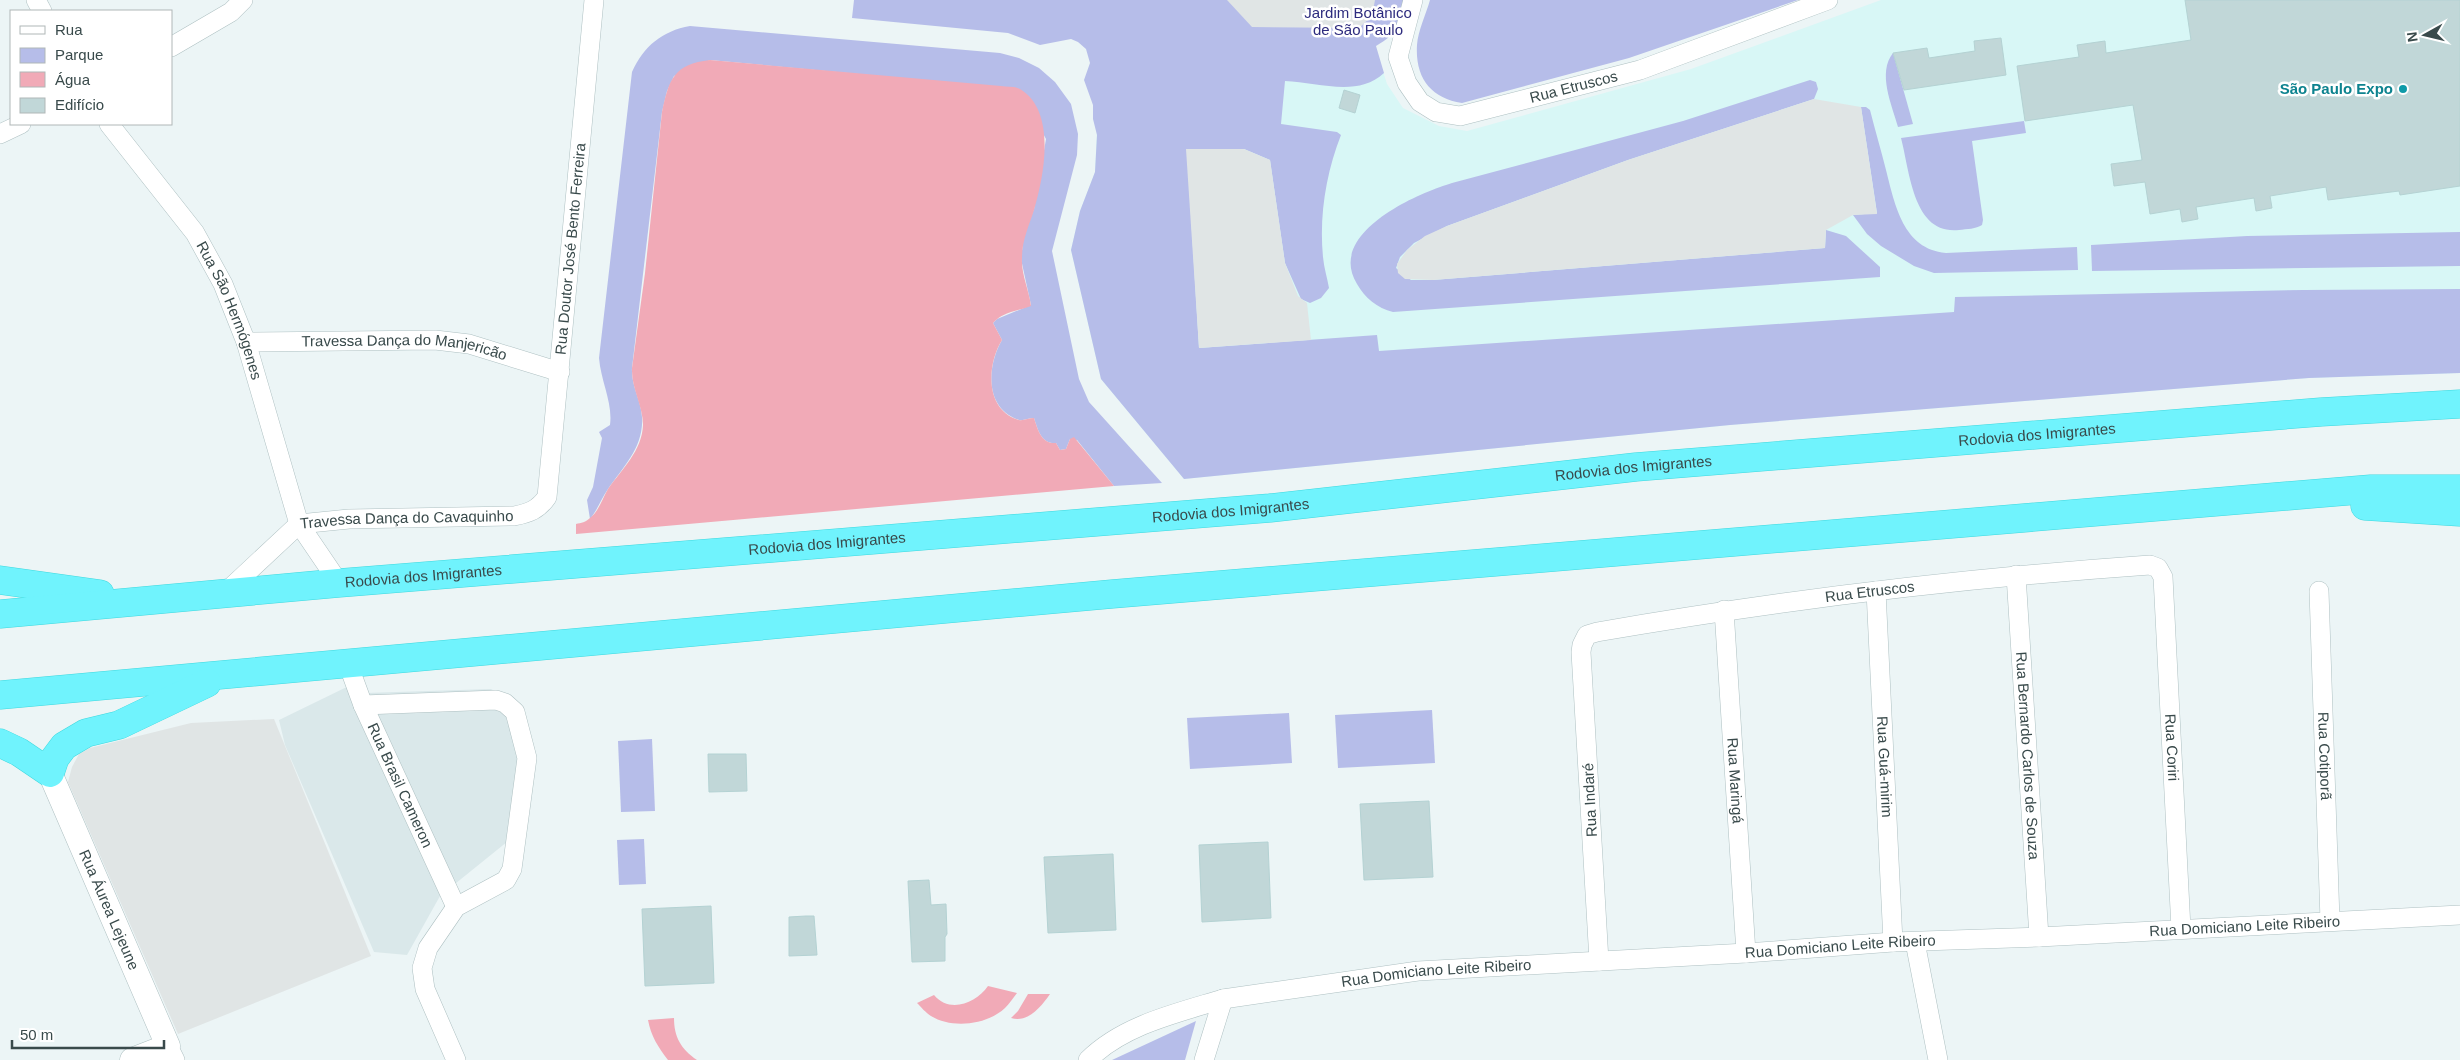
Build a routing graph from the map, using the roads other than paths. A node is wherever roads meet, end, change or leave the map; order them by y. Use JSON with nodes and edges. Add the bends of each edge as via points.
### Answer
{"nodes":[{"id":1,"x":244,"y":0,"type":"edge"},
{"id":2,"x":594,"y":0,"type":"edge"},
{"id":3,"x":1413,"y":0,"type":"edge"},
{"id":4,"x":1828,"y":0,"type":"edge"},
{"id":5,"x":172,"y":46,"type":"edge"},
{"id":6,"x":19,"y":125,"type":"edge"},
{"id":7,"x":110,"y":125,"type":"edge"},
{"id":8,"x":0,"y":134,"type":"edge"},
{"id":9,"x":246,"y":342,"type":"junction"},
{"id":10,"x":560,"y":372,"type":"junction"},
{"id":11,"x":2460,"y":404,"type":"edge"},
{"id":12,"x":2460,"y":489,"type":"edge"},
{"id":13,"x":547,"y":497,"type":"joint"},
{"id":14,"x":2262,"y":498,"type":"junction"},
{"id":15,"x":2460,"y":512,"type":"edge"},
{"id":16,"x":300,"y":524,"type":"junction"},
{"id":17,"x":2158,"y":568,"type":"joint"},
{"id":18,"x":2016,"y":575,"type":"junction"},
{"id":19,"x":0,"y":580,"type":"edge"},
{"id":20,"x":339,"y":583,"type":"junction"},
{"id":21,"x":1876,"y":591,"type":"junction"},
{"id":22,"x":2319,"y":591,"type":"dead end"},
{"id":23,"x":225,"y":593,"type":"junction"},
{"id":24,"x":139,"y":601,"type":"junction"},
{"id":25,"x":1724,"y":610,"type":"junction"},
{"id":26,"x":0,"y":614,"type":"edge"},
{"id":27,"x":1584,"y":639,"type":"joint"},
{"id":28,"x":348,"y":664,"type":"junction"},
{"id":29,"x":224,"y":675,"type":"junction"},
{"id":30,"x":0,"y":695,"type":"edge"},
{"id":31,"x":363,"y":705,"type":"junction"},
{"id":32,"x":0,"y":743,"type":"edge"},
{"id":33,"x":50,"y":773,"type":"junction"},
{"id":34,"x":456,"y":907,"type":"junction"},
{"id":35,"x":2460,"y":915,"type":"edge"},
{"id":36,"x":2330,"y":921,"type":"junction"},
{"id":37,"x":2180,"y":929,"type":"junction"},
{"id":38,"x":2039,"y":937,"type":"junction"},
{"id":39,"x":1893,"y":942,"type":"junction"},
{"id":40,"x":1915,"y":942,"type":"junction"},
{"id":41,"x":1746,"y":953,"type":"junction"},
{"id":42,"x":1599,"y":961,"type":"junction"},
{"id":43,"x":1223,"y":999,"type":"junction"},
{"id":44,"x":171,"y":1053,"type":"edge"},
{"id":45,"x":132,"y":1060,"type":"edge"},
{"id":46,"x":456,"y":1060,"type":"edge"},
{"id":47,"x":1088,"y":1060,"type":"edge"},
{"id":48,"x":1204,"y":1060,"type":"edge"},
{"id":49,"x":1938,"y":1060,"type":"edge"}],
"edges":[{"from":1,"to":5,"type":"street","via":[[231,12]]},
{"from":2,"to":10,"type":"street","name":"Rua Doutor José Bento Ferreira"},
{"from":3,"to":4,"type":"street","name":"Rua Etruscos","via":[[1398,57],[1407,83],[1420,102],[1436,112],[1460,116],[1640,70]]},
{"from":6,"to":8,"type":"street"},
{"from":7,"to":9,"type":"street","name":"Rua São Hermógenes","via":[[194,233],[223,284]]},
{"from":9,"to":10,"type":"street","name":"Travessa Dança do Manjericão","via":[[435,340],[469,344]]},
{"from":9,"to":16,"type":"street","name":"Rua São Hermógenes"},
{"from":10,"to":13,"type":"street","name":"Rua Doutor José Bento Ferreira"},
{"from":11,"to":20,"type":"highway","name":"Rodovia dos Imigrantes","via":[[2320,412],[1636,466],[1270,508]]},
{"from":12,"to":14,"type":"highway","via":[[2371,489]]},
{"from":13,"to":16,"type":"street","name":"Travessa Dança do Cavaquinho","via":[[539,508],[514,516],[349,519]]},
{"from":14,"to":15,"type":"highway"},
{"from":14,"to":28,"type":"highway","via":[[1122,593]]},
{"from":16,"to":20,"type":"street","name":"Rua São Hermógenes"},
{"from":16,"to":23,"type":"street","name":"Travessa Dança do Cavaquinho"},
{"from":17,"to":18,"type":"street","name":"Rua Etruscos","via":[[2150,565]]},
{"from":17,"to":37,"type":"street","name":"Rua Coriri","via":[[2164,577]]},
{"from":18,"to":21,"type":"street","name":"Rua Etruscos"},
{"from":18,"to":38,"type":"street","name":"Rua Bernardo Carlos de Souza"},
{"from":19,"to":24,"type":"highway"},
{"from":20,"to":23,"type":"highway","name":"Rodovia dos Imigrantes"},
{"from":21,"to":25,"type":"street","name":"Rua Etruscos"},
{"from":21,"to":39,"type":"street","name":"Rua Guá-mirim"},
{"from":22,"to":36,"type":"street","name":"Rua Cotiporã"},
{"from":23,"to":24,"type":"highway","name":"Rodovia dos Imigrantes"},
{"from":24,"to":26,"type":"highway","name":"Rodovia dos Imigrantes"},
{"from":25,"to":27,"type":"street","name":"Rua Etruscos","via":[[1597,632]]},
{"from":25,"to":41,"type":"street","name":"Rua Maringá"},
{"from":27,"to":42,"type":"street","name":"Rua Indaré","via":[[1581,652]]},
{"from":28,"to":29,"type":"highway"},
{"from":28,"to":31,"type":"street","name":"Rua Brasil Cameron"},
{"from":29,"to":30,"type":"highway"},
{"from":29,"to":33,"type":"highway","via":[[118,725],[86,733],[64,746]]},
{"from":31,"to":34,"type":"street","name":"Rua Brasil Cameron"},
{"from":31,"to":34,"type":"street","via":[[496,700],[512,708],[518,718],[527,758],[512,870],[506,880]]},
{"from":32,"to":33,"type":"highway"},
{"from":33,"to":44,"type":"street","name":"Rua Áurea Lejeune"},
{"from":34,"to":46,"type":"street","via":[[428,948],[422,968],[425,989]]},
{"from":35,"to":36,"type":"street","name":"Rua Domiciano Leite Ribeiro"},
{"from":36,"to":37,"type":"street","name":"Rua Domiciano Leite Ribeiro"},
{"from":37,"to":38,"type":"street","name":"Rua Domiciano Leite Ribeiro"},
{"from":38,"to":40,"type":"street","name":"Rua Domiciano Leite Ribeiro"},
{"from":39,"to":40,"type":"street","name":"Rua Domiciano Leite Ribeiro"},
{"from":39,"to":41,"type":"street","name":"Rua Domiciano Leite Ribeiro"},
{"from":40,"to":49,"type":"street"},
{"from":41,"to":42,"type":"street","name":"Rua Domiciano Leite Ribeiro"},
{"from":42,"to":43,"type":"street","name":"Rua Domiciano Leite Ribeiro","via":[[1418,971]]},
{"from":43,"to":47,"type":"street","name":"Rua Domiciano Leite Ribeiro","via":[[1152,1021],[1101,1047]]},
{"from":43,"to":48,"type":"street"},
{"from":44,"to":45,"type":"street"}]}
